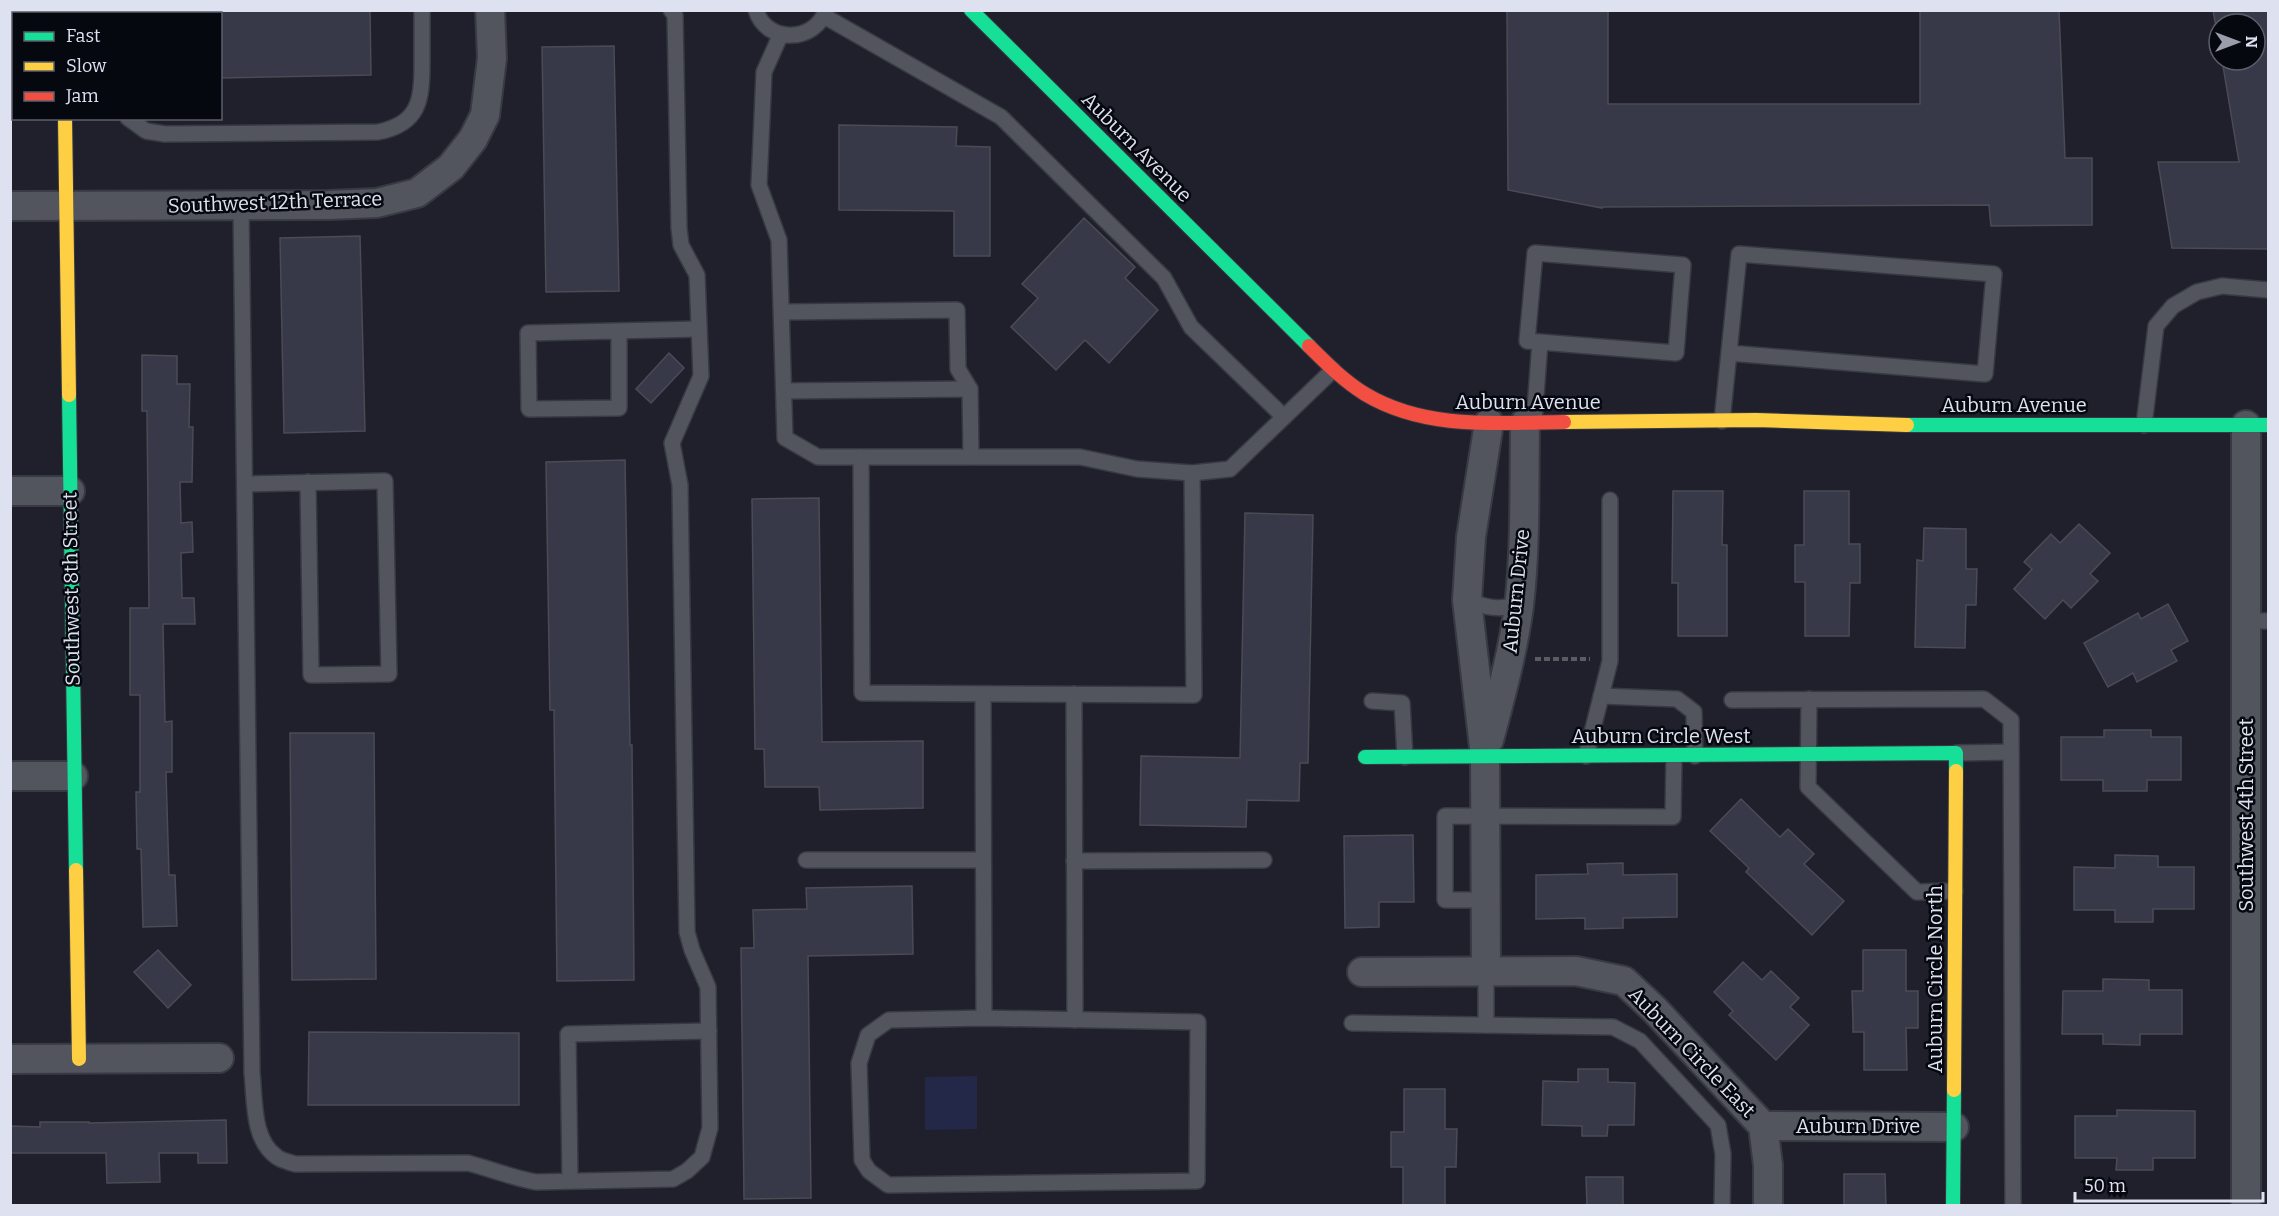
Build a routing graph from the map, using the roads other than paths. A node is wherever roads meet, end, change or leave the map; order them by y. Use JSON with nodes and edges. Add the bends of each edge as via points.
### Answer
{"nodes":[{"id":1,"x":422,"y":10,"type":"edge"},
{"id":2,"x":490,"y":10,"type":"edge"},
{"id":3,"x":671,"y":10,"type":"edge"},
{"id":4,"x":756,"y":10,"type":"edge"},
{"id":5,"x":971,"y":10,"type":"edge"},
{"id":6,"x":825,"y":13,"type":"edge"},
{"id":7,"x":781,"y":34,"type":"junction"},
{"id":8,"x":65,"y":120,"type":"edge"},
{"id":9,"x":131,"y":120,"type":"edge"},
{"id":10,"x":242,"y":205,"type":"junction"},
{"id":11,"x":10,"y":206,"type":"edge"},
{"id":12,"x":67,"y":206,"type":"junction"},
{"id":13,"x":2268,"y":290,"type":"edge"},
{"id":14,"x":782,"y":312,"type":"junction"},
{"id":15,"x":699,"y":329,"type":"junction"},
{"id":16,"x":619,"y":332,"type":"junction"},
{"id":17,"x":1540,"y":342,"type":"junction"},
{"id":18,"x":1729,"y":353,"type":"junction"},
{"id":19,"x":1333,"y":370,"type":"junction"},
{"id":20,"x":970,"y":389,"type":"junction"},
{"id":21,"x":784,"y":391,"type":"junction"},
{"id":22,"x":1284,"y":417,"type":"junction"},
{"id":23,"x":1722,"y":421,"type":"junction"},
{"id":24,"x":1489,"y":423,"type":"junction"},
{"id":25,"x":1529,"y":423,"type":"junction"},
{"id":26,"x":2144,"y":425,"type":"junction"},
{"id":27,"x":2257,"y":425,"type":"edge"},
{"id":28,"x":861,"y":457,"type":"junction"},
{"id":29,"x":971,"y":457,"type":"junction"},
{"id":30,"x":1192,"y":473,"type":"junction"},
{"id":31,"x":308,"y":482,"type":"junction"},
{"id":32,"x":245,"y":484,"type":"junction"},
{"id":33,"x":10,"y":491,"type":"edge"},
{"id":34,"x":70,"y":491,"type":"junction"},
{"id":35,"x":1610,"y":500,"type":"dead end"},
{"id":36,"x":1467,"y":600,"type":"junction"},
{"id":37,"x":1519,"y":605,"type":"junction"},
{"id":38,"x":2257,"y":621,"type":"edge"},
{"id":39,"x":983,"y":694,"type":"junction"},
{"id":40,"x":1074,"y":694,"type":"junction"},
{"id":41,"x":1601,"y":696,"type":"junction"},
{"id":42,"x":1809,"y":699,"type":"junction"},
{"id":43,"x":1732,"y":700,"type":"dead end"},
{"id":44,"x":1372,"y":701,"type":"dead end"},
{"id":45,"x":2011,"y":752,"type":"junction"},
{"id":46,"x":1956,"y":753,"type":"junction"},
{"id":47,"x":1808,"y":754,"type":"junction"},
{"id":48,"x":1485,"y":756,"type":"junction"},
{"id":49,"x":1586,"y":756,"type":"junction"},
{"id":50,"x":1674,"y":756,"type":"junction"},
{"id":51,"x":1695,"y":756,"type":"junction"},
{"id":52,"x":1365,"y":757,"type":"dead end"},
{"id":53,"x":1405,"y":757,"type":"junction"},
{"id":54,"x":10,"y":776,"type":"edge"},
{"id":55,"x":73,"y":776,"type":"junction"},
{"id":56,"x":1485,"y":816,"type":"junction"},
{"id":57,"x":2257,"y":818,"type":"edge"},
{"id":58,"x":806,"y":860,"type":"dead end"},
{"id":59,"x":983,"y":860,"type":"junction"},
{"id":60,"x":1264,"y":860,"type":"dead end"},
{"id":61,"x":1074,"y":861,"type":"junction"},
{"id":62,"x":1955,"y":891,"type":"junction"},
{"id":63,"x":1486,"y":900,"type":"junction"},
{"id":64,"x":1362,"y":972,"type":"dead end"},
{"id":65,"x":1486,"y":972,"type":"junction"},
{"id":66,"x":984,"y":1018,"type":"junction"},
{"id":67,"x":1075,"y":1020,"type":"junction"},
{"id":68,"x":1352,"y":1023,"type":"dead end"},
{"id":69,"x":1486,"y":1025,"type":"junction"},
{"id":70,"x":709,"y":1031,"type":"junction"},
{"id":71,"x":219,"y":1058,"type":"dead end"},
{"id":72,"x":10,"y":1059,"type":"edge"},
{"id":73,"x":79,"y":1059,"type":"junction"},
{"id":74,"x":1763,"y":1126,"type":"junction"},
{"id":75,"x":1953,"y":1127,"type":"junction"},
{"id":76,"x":570,"y":1181,"type":"junction"},
{"id":77,"x":1722,"y":1206,"type":"edge"},
{"id":78,"x":1768,"y":1206,"type":"edge"},
{"id":79,"x":1953,"y":1206,"type":"edge"},
{"id":80,"x":2013,"y":1206,"type":"edge"},
{"id":81,"x":2246,"y":1206,"type":"edge"}],
"edges":[{"from":1,"to":9,"type":"lane","via":[[422,91],[416,110],[392,129],[165,134],[146,131]]},
{"from":2,"to":10,"type":"street","name":"Southwest 12th Terrace","via":[[492,58],[485,115],[473,139],[450,167],[417,193],[377,203]]},
{"from":3,"to":15,"type":"lane","via":[[675,15],[679,228],[681,245],[697,275]]},
{"from":4,"to":7,"type":"lane","via":[[764,25]]},
{"from":5,"to":19,"type":"street","name":"Auburn Avenue"},
{"from":6,"to":7,"type":"lane","via":[[817,26],[807,32],[796,36]]},
{"from":6,"to":22,"type":"lane","via":[[1001,117],[1164,278],[1191,327]]},
{"from":7,"to":14,"type":"lane","via":[[764,72],[759,185],[780,240]]},
{"from":8,"to":12,"type":"street","name":"Southwest 8th Street"},
{"from":10,"to":12,"type":"street","name":"Southwest 12th Terrace"},
{"from":10,"to":32,"type":"lane"},
{"from":11,"to":12,"type":"street","name":"Southwest 12th Terrace"},
{"from":12,"to":34,"type":"street","name":"Southwest 8th Street"},
{"from":13,"to":26,"type":"lane","via":[[2222,286],[2197,292],[2173,306],[2156,326]]},
{"from":14,"to":20,"type":"lane","via":[[957,310],[958,369]]},
{"from":14,"to":21,"type":"lane"},
{"from":15,"to":16,"type":"lane"},
{"from":15,"to":70,"type":"lane","via":[[701,376],[672,443],[680,485],[687,932],[708,987]]},
{"from":16,"to":16,"type":"lane","via":[[528,333],[529,408],[619,408]]},
{"from":17,"to":17,"type":"lane","via":[[1676,353],[1683,266],[1534,253],[1527,340]]},
{"from":17,"to":25,"type":"lane"},
{"from":18,"to":18,"type":"lane","via":[[1739,254],[1994,274],[1985,374]]},
{"from":18,"to":23,"type":"lane"},
{"from":19,"to":22,"type":"lane"},
{"from":19,"to":24,"type":"street","name":"Auburn Avenue","via":[[1367,395],[1395,407],[1451,422]]},
{"from":20,"to":21,"type":"lane"},
{"from":20,"to":29,"type":"lane"},
{"from":21,"to":28,"type":"lane","via":[[785,438],[818,457]]},
{"from":22,"to":30,"type":"lane","via":[[1230,469]]},
{"from":23,"to":25,"type":"street","name":"Auburn Avenue"},
{"from":23,"to":26,"type":"street","name":"Auburn Avenue"},
{"from":24,"to":25,"type":"street","name":"Auburn Avenue"},
{"from":24,"to":36,"type":"street","name":"Auburn Drive","via":[[1471,537]]},
{"from":25,"to":37,"type":"street","name":"Auburn Drive"},
{"from":26,"to":27,"type":"street","name":"Auburn Avenue"},
{"from":27,"to":38,"type":"street","name":"Southwest 4th Street"},
{"from":28,"to":29,"type":"lane"},
{"from":28,"to":39,"type":"lane","via":[[862,693]]},
{"from":29,"to":30,"type":"lane","via":[[1080,457],[1137,469]]},
{"from":30,"to":40,"type":"lane","via":[[1194,694]]},
{"from":31,"to":31,"type":"lane","via":[[385,481],[389,674],[311,675]]},
{"from":31,"to":32,"type":"lane"},
{"from":32,"to":76,"type":"lane","via":[[252,1073],[256,1119],[263,1141],[278,1158],[295,1164],[468,1163],[514,1179]]},
{"from":33,"to":34,"type":"street"},
{"from":34,"to":55,"type":"street","name":"Southwest 8th Street"},
{"from":35,"to":41,"type":"lane","via":[[1610,661]]},
{"from":36,"to":37,"type":"lane","via":[[1501,609]]},
{"from":36,"to":48,"type":"street","name":"Auburn Drive"},
{"from":37,"to":48,"type":"street","name":"Auburn Drive","via":[[1508,671]]},
{"from":38,"to":57,"type":"street","name":"Southwest 4th Street"},
{"from":39,"to":40,"type":"lane"},
{"from":39,"to":59,"type":"lane"},
{"from":40,"to":61,"type":"lane"},
{"from":41,"to":49,"type":"lane"},
{"from":41,"to":51,"type":"lane","via":[[1677,699],[1694,712]]},
{"from":42,"to":43,"type":"lane"},
{"from":42,"to":45,"type":"lane","via":[[1984,699],[2011,720]]},
{"from":42,"to":47,"type":"lane"},
{"from":44,"to":53,"type":"lane","via":[[1402,703]]},
{"from":45,"to":46,"type":"lane"},
{"from":45,"to":80,"type":"lane"},
{"from":46,"to":47,"type":"street","name":"Auburn Circle West"},
{"from":46,"to":62,"type":"street","name":"Auburn Circle North"},
{"from":47,"to":51,"type":"street","name":"Auburn Circle West"},
{"from":47,"to":62,"type":"lane","via":[[1808,787],[1917,892]]},
{"from":48,"to":49,"type":"street","name":"Auburn Circle West"},
{"from":48,"to":53,"type":"street","name":"Auburn Circle West"},
{"from":48,"to":56,"type":"street","name":"Auburn Drive"},
{"from":49,"to":50,"type":"street","name":"Auburn Circle West"},
{"from":50,"to":51,"type":"street","name":"Auburn Circle West"},
{"from":50,"to":56,"type":"lane","via":[[1674,817]]},
{"from":52,"to":53,"type":"street","name":"Auburn Circle West"},
{"from":54,"to":55,"type":"street"},
{"from":55,"to":73,"type":"street","name":"Southwest 8th Street"},
{"from":56,"to":63,"type":"street","name":"Auburn Drive"},
{"from":56,"to":63,"type":"lane","via":[[1445,816],[1445,900]]},
{"from":57,"to":81,"type":"street","name":"Southwest 4th Street"},
{"from":58,"to":59,"type":"lane"},
{"from":59,"to":66,"type":"lane"},
{"from":60,"to":61,"type":"lane"},
{"from":61,"to":67,"type":"lane"},
{"from":62,"to":75,"type":"street","name":"Auburn Circle North"},
{"from":63,"to":65,"type":"street","name":"Auburn Drive"},
{"from":64,"to":65,"type":"street","name":"Auburn Circle East"},
{"from":65,"to":69,"type":"lane"},
{"from":65,"to":74,"type":"street","name":"Auburn Circle East","via":[[1576,970],[1624,981]]},
{"from":66,"to":67,"type":"lane"},
{"from":66,"to":67,"type":"lane","via":[[889,1020],[868,1035],[859,1064],[862,1160],[869,1171],[888,1185],[1197,1182],[1198,1022]]},
{"from":68,"to":69,"type":"lane"},
{"from":69,"to":77,"type":"lane","via":[[1613,1027],[1640,1041],[1718,1125],[1723,1154]]},
{"from":70,"to":76,"type":"lane","via":[[710,1128],[702,1157],[673,1179]]},
{"from":70,"to":76,"type":"lane","via":[[568,1034]]},
{"from":71,"to":73,"type":"street"},
{"from":72,"to":73,"type":"street"},
{"from":74,"to":75,"type":"street","name":"Auburn Drive"},
{"from":74,"to":78,"type":"street","name":"Auburn Circle East"},
{"from":75,"to":79,"type":"street","name":"Auburn Circle North"}]}
